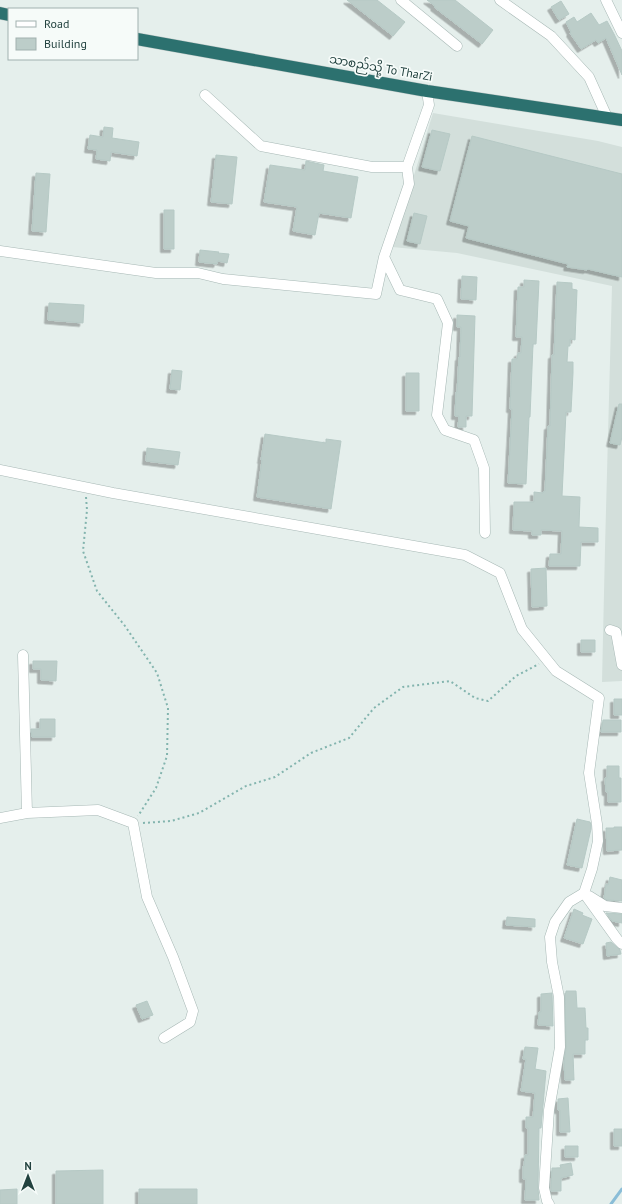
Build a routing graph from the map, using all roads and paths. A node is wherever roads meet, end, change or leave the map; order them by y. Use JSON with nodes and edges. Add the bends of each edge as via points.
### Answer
{"nodes":[{"id":1,"x":401,"y":0,"type":"edge"},
{"id":2,"x":500,"y":0,"type":"edge"},
{"id":3,"x":606,"y":0,"type":"edge"},
{"id":4,"x":622,"y":33,"type":"edge"},
{"id":5,"x":138,"y":39,"type":"edge"},
{"id":6,"x":457,"y":46,"type":"dead end"},
{"id":7,"x":427,"y":91,"type":"junction"},
{"id":8,"x":204,"y":95,"type":"dead end"},
{"id":9,"x":607,"y":117,"type":"junction"},
{"id":10,"x":622,"y":120,"type":"edge"},
{"id":11,"x":407,"y":167,"type":"junction"},
{"id":12,"x":0,"y":251,"type":"edge"},
{"id":13,"x":384,"y":257,"type":"junction"},
{"id":14,"x":0,"y":470,"type":"edge"},
{"id":15,"x":85,"y":488,"type":"junction"},
{"id":16,"x":485,"y":533,"type":"dead end"},
{"id":17,"x":610,"y":630,"type":"dead end"},
{"id":18,"x":23,"y":655,"type":"dead end"},
{"id":19,"x":548,"y":660,"type":"junction"},
{"id":20,"x":622,"y":665,"type":"edge"},
{"id":21,"x":27,"y":813,"type":"junction"},
{"id":22,"x":0,"y":818,"type":"edge"},
{"id":23,"x":133,"y":823,"type":"junction"},
{"id":24,"x":584,"y":894,"type":"junction"},
{"id":25,"x":622,"y":908,"type":"edge"},
{"id":26,"x":622,"y":944,"type":"edge"},
{"id":27,"x":164,"y":1038,"type":"dead end"},
{"id":28,"x":549,"y":1204,"type":"edge"}],
"edges":[{"from":1,"to":6,"type":"street"},
{"from":2,"to":9,"type":"street","via":[[551,36],[589,76]]},
{"from":3,"to":4,"type":"street"},
{"from":5,"to":7,"type":"highway","name":"သာစည်သို့ To TharZi"},
{"from":7,"to":9,"type":"highway","name":"သာစည်သို့ To TharZi"},
{"from":7,"to":11,"type":"street","via":[[429,105]]},
{"from":8,"to":11,"type":"street","via":[[261,146],[372,167]]},
{"from":9,"to":10,"type":"highway","name":"သာစည်သို့ To TharZi"},
{"from":11,"to":13,"type":"street","via":[[409,184]]},
{"from":12,"to":13,"type":"street","via":[[156,273],[198,273],[223,279],[376,294]]},
{"from":13,"to":16,"type":"street","via":[[400,290],[437,298],[448,323],[437,415],[444,430],[474,440],[484,468]]},
{"from":14,"to":15,"type":"street"},
{"from":15,"to":19,"type":"street","via":[[465,555],[500,573],[522,629]]},
{"from":15,"to":23,"type":"path","via":[[87,510],[83,551],[97,591],[157,673],[168,708],[167,756],[156,788]]},
{"from":17,"to":20,"type":"street","via":[[616,632]]},
{"from":18,"to":21,"type":"street"},
{"from":19,"to":23,"type":"path","via":[[516,676],[488,701],[475,698],[450,681],[403,687],[374,708],[349,738],[311,753],[275,777],[246,786],[200,813],[171,821]]},
{"from":19,"to":24,"type":"street","via":[[556,671],[598,698],[589,773],[598,841]]},
{"from":21,"to":22,"type":"street"},
{"from":21,"to":23,"type":"street","via":[[98,810]]},
{"from":23,"to":27,"type":"street","via":[[147,897],[194,1011],[190,1022]]},
{"from":24,"to":25,"type":"street","via":[[605,906]]},
{"from":24,"to":26,"type":"street"},
{"from":24,"to":28,"type":"street","via":[[569,902],[555,922],[550,937],[559,997],[560,1047],[549,1110],[544,1188]]}]}
